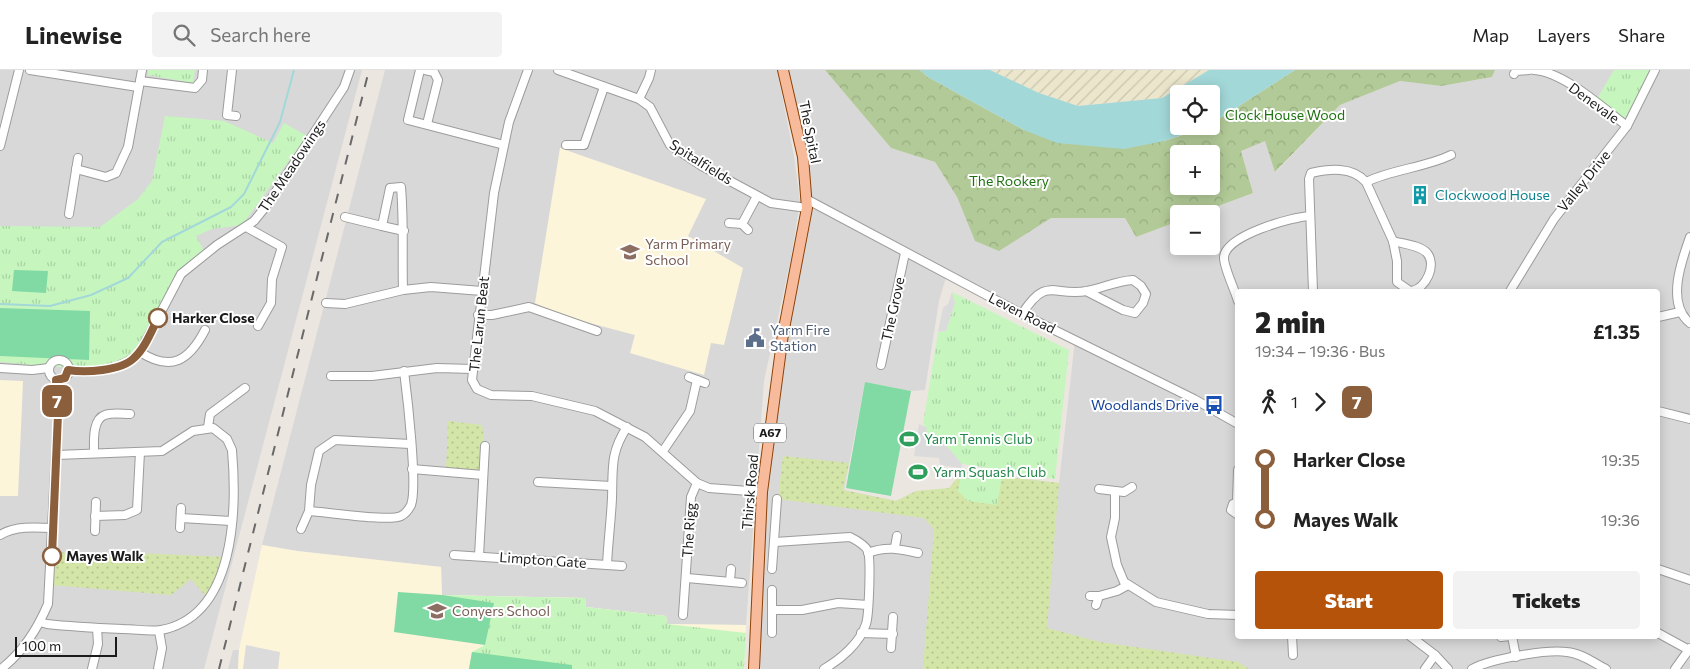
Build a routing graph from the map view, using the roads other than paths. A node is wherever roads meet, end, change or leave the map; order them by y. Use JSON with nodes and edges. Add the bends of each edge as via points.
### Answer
{"nodes":[{"id":1,"x":19,"y":70,"type":"edge"},
{"id":2,"x":30,"y":70,"type":"edge"},
{"id":3,"x":142,"y":70,"type":"edge"},
{"id":4,"x":204,"y":70,"type":"edge"},
{"id":5,"x":232,"y":70,"type":"edge"},
{"id":6,"x":350,"y":70,"type":"edge"},
{"id":7,"x":420,"y":70,"type":"edge"},
{"id":8,"x":425,"y":70,"type":"edge"},
{"id":9,"x":528,"y":70,"type":"edge"},
{"id":10,"x":558,"y":70,"type":"edge"},
{"id":11,"x":650,"y":70,"type":"edge"},
{"id":12,"x":783,"y":70,"type":"edge"},
{"id":13,"x":1529,"y":70,"type":"edge"},
{"id":14,"x":1534,"y":70,"type":"edge"},
{"id":15,"x":1655,"y":70,"type":"edge"},
{"id":16,"x":1516,"y":75,"type":"dead end"},
{"id":17,"x":139,"y":84,"type":"junction"},
{"id":18,"x":604,"y":87,"type":"junction"},
{"id":19,"x":639,"y":99,"type":"junction"},
{"id":20,"x":236,"y":116,"type":"dead end"},
{"id":21,"x":427,"y":124,"type":"junction"},
{"id":22,"x":1627,"y":126,"type":"junction"},
{"id":23,"x":504,"y":145,"type":"junction"},
{"id":24,"x":566,"y":145,"type":"dead end"},
{"id":25,"x":0,"y":146,"type":"edge"},
{"id":26,"x":1448,"y":154,"type":"dead end"},
{"id":27,"x":78,"y":158,"type":"dead end"},
{"id":28,"x":76,"y":169,"type":"junction"},
{"id":29,"x":1366,"y":182,"type":"junction"},
{"id":30,"x":757,"y":196,"type":"junction"},
{"id":31,"x":807,"y":204,"type":"junction"},
{"id":32,"x":68,"y":209,"type":"dead end"},
{"id":33,"x":1310,"y":216,"type":"junction"},
{"id":34,"x":345,"y":217,"type":"dead end"},
{"id":35,"x":729,"y":223,"type":"dead end"},
{"id":36,"x":742,"y":224,"type":"junction"},
{"id":37,"x":382,"y":226,"type":"junction"},
{"id":38,"x":246,"y":227,"type":"junction"},
{"id":39,"x":748,"y":230,"type":"dead end"},
{"id":40,"x":404,"y":231,"type":"junction"},
{"id":41,"x":1690,"y":237,"type":"edge"},
{"id":42,"x":1393,"y":241,"type":"junction"},
{"id":43,"x":1688,"y":248,"type":"edge"},
{"id":44,"x":905,"y":253,"type":"junction"},
{"id":45,"x":1313,"y":289,"type":"edge"},
{"id":46,"x":1408,"y":289,"type":"edge"},
{"id":47,"x":1418,"y":289,"type":"edge"},
{"id":48,"x":1511,"y":289,"type":"edge"},
{"id":49,"x":403,"y":290,"type":"junction"},
{"id":50,"x":482,"y":290,"type":"junction"},
{"id":51,"x":1086,"y":291,"type":"junction"},
{"id":52,"x":1235,"y":291,"type":"edge"},
{"id":53,"x":326,"y":303,"type":"dead end"},
{"id":54,"x":1680,"y":312,"type":"junction"},
{"id":55,"x":1022,"y":314,"type":"junction"},
{"id":56,"x":478,"y":315,"type":"junction"},
{"id":57,"x":1660,"y":317,"type":"edge"},
{"id":58,"x":1690,"y":324,"type":"edge"},
{"id":59,"x":258,"y":326,"type":"dead end"},
{"id":60,"x":205,"y":330,"type":"dead end"},
{"id":61,"x":591,"y":331,"type":"dead end"},
{"id":62,"x":180,"y":350,"type":"dead end"},
{"id":63,"x":140,"y":352,"type":"junction"},
{"id":64,"x":188,"y":352,"type":"junction"},
{"id":65,"x":881,"y":365,"type":"dead end"},
{"id":66,"x":0,"y":368,"type":"edge"},
{"id":67,"x":49,"y":368,"type":"junction"},
{"id":68,"x":474,"y":369,"type":"junction"},
{"id":69,"x":68,"y":370,"type":"junction"},
{"id":70,"x":404,"y":371,"type":"junction"},
{"id":71,"x":331,"y":376,"type":"dead end"},
{"id":72,"x":689,"y":377,"type":"dead end"},
{"id":73,"x":56,"y":380,"type":"junction"},
{"id":74,"x":244,"y":399,"type":"dead end"},
{"id":75,"x":1660,"y":412,"type":"edge"},
{"id":76,"x":130,"y":414,"type":"dead end"},
{"id":77,"x":1690,"y":419,"type":"edge"},
{"id":78,"x":1235,"y":422,"type":"edge"},
{"id":79,"x":208,"y":427,"type":"junction"},
{"id":80,"x":627,"y":427,"type":"junction"},
{"id":81,"x":410,"y":444,"type":"junction"},
{"id":82,"x":485,"y":446,"type":"dead end"},
{"id":83,"x":663,"y":451,"type":"junction"},
{"id":84,"x":140,"y":452,"type":"junction"},
{"id":85,"x":94,"y":453,"type":"junction"},
{"id":86,"x":56,"y":455,"type":"junction"},
{"id":87,"x":412,"y":469,"type":"junction"},
{"id":88,"x":483,"y":475,"type":"junction"},
{"id":89,"x":538,"y":482,"type":"dead end"},
{"id":90,"x":697,"y":483,"type":"junction"},
{"id":91,"x":611,"y":486,"type":"junction"},
{"id":92,"x":1132,"y":487,"type":"dead end"},
{"id":93,"x":1099,"y":489,"type":"dead end"},
{"id":94,"x":1115,"y":491,"type":"junction"},
{"id":95,"x":762,"y":492,"type":"junction"},
{"id":96,"x":777,"y":499,"type":"dead end"},
{"id":97,"x":96,"y":502,"type":"dead end"},
{"id":98,"x":1235,"y":504,"type":"edge"},
{"id":99,"x":181,"y":508,"type":"dead end"},
{"id":100,"x":310,"y":511,"type":"junction"},
{"id":101,"x":1235,"y":513,"type":"edge"},
{"id":102,"x":95,"y":516,"type":"junction"},
{"id":103,"x":181,"y":518,"type":"junction"},
{"id":104,"x":231,"y":521,"type":"junction"},
{"id":105,"x":52,"y":528,"type":"junction"},
{"id":106,"x":180,"y":528,"type":"dead end"},
{"id":107,"x":301,"y":529,"type":"dead end"},
{"id":108,"x":95,"y":531,"type":"dead end"},
{"id":109,"x":0,"y":535,"type":"edge"},
{"id":110,"x":897,"y":536,"type":"dead end"},
{"id":111,"x":775,"y":542,"type":"junction"},
{"id":112,"x":895,"y":548,"type":"junction"},
{"id":113,"x":868,"y":553,"type":"junction"},
{"id":114,"x":918,"y":553,"type":"dead end"},
{"id":115,"x":454,"y":554,"type":"dead end"},
{"id":116,"x":480,"y":556,"type":"junction"},
{"id":117,"x":607,"y":565,"type":"junction"},
{"id":118,"x":622,"y":566,"type":"dead end"},
{"id":119,"x":731,"y":569,"type":"dead end"},
{"id":120,"x":772,"y":569,"type":"dead end"},
{"id":121,"x":1660,"y":571,"type":"edge"},
{"id":122,"x":687,"y":578,"type":"junction"},
{"id":123,"x":1690,"y":580,"type":"edge"},
{"id":124,"x":730,"y":581,"type":"junction"},
{"id":125,"x":742,"y":583,"type":"dead end"},
{"id":126,"x":1128,"y":585,"type":"junction"},
{"id":127,"x":772,"y":590,"type":"dead end"},
{"id":128,"x":1090,"y":596,"type":"dead end"},
{"id":129,"x":1099,"y":596,"type":"junction"},
{"id":130,"x":1096,"y":604,"type":"dead end"},
{"id":131,"x":868,"y":605,"type":"junction"},
{"id":132,"x":773,"y":610,"type":"junction"},
{"id":133,"x":683,"y":615,"type":"dead end"},
{"id":134,"x":1235,"y":615,"type":"edge"},
{"id":135,"x":893,"y":617,"type":"dead end"},
{"id":136,"x":40,"y":622,"type":"junction"},
{"id":137,"x":97,"y":628,"type":"junction"},
{"id":138,"x":159,"y":631,"type":"junction"},
{"id":139,"x":862,"y":632,"type":"junction"},
{"id":140,"x":772,"y":633,"type":"dead end"},
{"id":141,"x":893,"y":634,"type":"junction"},
{"id":142,"x":1660,"y":635,"type":"edge"},
{"id":143,"x":1414,"y":639,"type":"edge"},
{"id":144,"x":1512,"y":639,"type":"edge"},
{"id":145,"x":1292,"y":640,"type":"edge"},
{"id":146,"x":1283,"y":647,"type":"dead end"},
{"id":147,"x":891,"y":648,"type":"dead end"},
{"id":148,"x":1689,"y":649,"type":"edge"},
{"id":149,"x":1293,"y":655,"type":"dead end"},
{"id":150,"x":1435,"y":655,"type":"junction"},
{"id":151,"x":1516,"y":657,"type":"junction"},
{"id":152,"x":1,"y":669,"type":"edge"},
{"id":153,"x":92,"y":669,"type":"edge"},
{"id":154,"x":158,"y":669,"type":"edge"},
{"id":155,"x":754,"y":669,"type":"edge"},
{"id":156,"x":824,"y":669,"type":"edge"},
{"id":157,"x":1425,"y":669,"type":"edge"},
{"id":158,"x":1448,"y":669,"type":"edge"},
{"id":159,"x":1472,"y":669,"type":"edge"},
{"id":160,"x":1606,"y":669,"type":"edge"},
{"id":161,"x":1675,"y":669,"type":"edge"}],
"edges":[{"from":1,"to":25,"type":"street"},
{"from":2,"to":17,"type":"street"},
{"from":3,"to":17,"type":"street"},
{"from":4,"to":17,"type":"street","via":[[202,80],[195,88]]},
{"from":5,"to":20,"type":"street","via":[[227,116]]},
{"from":6,"to":38,"type":"street","name":"The Meadowings","via":[[344,87],[297,162],[267,205]]},
{"from":7,"to":21,"type":"street","via":[[408,120]]},
{"from":8,"to":21,"type":"street","via":[[434,72],[438,80]]},
{"from":9,"to":23,"type":"street","name":"The Larun Beat"},
{"from":10,"to":18,"type":"street","name":"Spitalfields"},
{"from":11,"to":19,"type":"street"},
{"from":12,"to":31,"type":"main road","name":"The Spital","number":"A67","via":[[803,157]]},
{"from":13,"to":16,"type":"street"},
{"from":14,"to":22,"type":"street","name":"Denevale","via":[[1546,71],[1564,81]]},
{"from":15,"to":22,"type":"street","name":"Valley Drive"},
{"from":17,"to":28,"type":"street","via":[[128,147],[116,173],[106,177]]},
{"from":18,"to":19,"type":"street","name":"Spitalfields"},
{"from":18,"to":24,"type":"street","via":[[584,145]]},
{"from":19,"to":30,"type":"street","name":"Spitalfields","via":[[650,107],[670,145]]},
{"from":21,"to":23,"type":"street"},
{"from":22,"to":48,"type":"street","name":"Valley Drive","via":[[1554,219]]},
{"from":23,"to":50,"type":"street","name":"The Larun Beat","via":[[494,193]]},
{"from":26,"to":29,"type":"street","via":[[1436,162],[1392,171]]},
{"from":27,"to":28,"type":"street"},
{"from":28,"to":32,"type":"street"},
{"from":29,"to":33,"type":"street","via":[[1360,175],[1348,171],[1311,173]]},
{"from":29,"to":42,"type":"street"},
{"from":30,"to":31,"type":"street","name":"Spitalfields","via":[[771,203]]},
{"from":30,"to":36,"type":"street"},
{"from":31,"to":44,"type":"street","name":"Leven Road"},
{"from":31,"to":95,"type":"main road","name":"Thirsk Road","number":"A67","via":[[783,334]]},
{"from":33,"to":45,"type":"street"},
{"from":33,"to":52,"type":"street","via":[[1284,220],[1228,246],[1223,257]]},
{"from":34,"to":37,"type":"street"},
{"from":35,"to":36,"type":"street"},
{"from":36,"to":39,"type":"street"},
{"from":37,"to":40,"type":"street"},
{"from":37,"to":40,"type":"street","via":[[390,188],[401,187]]},
{"from":38,"to":59,"type":"street","via":[[282,247],[272,279],[271,303]]},
{"from":38,"to":63,"type":"street","name":"The Meadowings","via":[[181,274]]},
{"from":40,"to":49,"type":"street"},
{"from":41,"to":43,"type":"street"},
{"from":42,"to":46,"type":"street","via":[[1397,282]]},
{"from":42,"to":47,"type":"street","via":[[1419,247],[1428,253],[1432,265],[1430,273]]},
{"from":43,"to":54,"type":"street","via":[[1676,301]]},
{"from":44,"to":55,"type":"street","name":"Leven Road"},
{"from":44,"to":65,"type":"street","name":"The Grove"},
{"from":49,"to":50,"type":"street","via":[[432,287]]},
{"from":49,"to":53,"type":"street","via":[[345,304],[336,300]]},
{"from":50,"to":56,"type":"street","name":"The Larun Beat"},
{"from":51,"to":51,"type":"street","via":[[1133,280],[1146,294],[1135,313]]},
{"from":51,"to":55,"type":"street","via":[[1050,290],[1034,296]]},
{"from":54,"to":57,"type":"street"},
{"from":54,"to":58,"type":"street"},
{"from":55,"to":78,"type":"street","name":"Leven Road"},
{"from":56,"to":61,"type":"street","via":[[515,314],[529,307]]},
{"from":56,"to":68,"type":"street","name":"The Larun Beat"},
{"from":60,"to":64,"type":"street"},
{"from":62,"to":64,"type":"street"},
{"from":63,"to":64,"type":"street","via":[[167,364]]},
{"from":63,"to":69,"type":"street","name":"The Meadowings","via":[[132,361],[110,368]]},
{"from":66,"to":67,"type":"street"},
{"from":67,"to":69,"type":"street","via":[[58,360],[65,363]]},
{"from":67,"to":73,"type":"street","via":[[50,375]]},
{"from":68,"to":70,"type":"street"},
{"from":68,"to":80,"type":"street","name":"The Larun Beat","via":[[472,380],[477,390],[482,392],[564,402],[595,411]]},
{"from":69,"to":73,"type":"street","via":[[65,378]]},
{"from":70,"to":71,"type":"street","via":[[372,376]]},
{"from":70,"to":81,"type":"street"},
{"from":72,"to":83,"type":"street","via":[[701,381],[690,411]]},
{"from":73,"to":86,"type":"street"},
{"from":74,"to":79,"type":"street","via":[[242,390],[210,414]]},
{"from":75,"to":77,"type":"street"},
{"from":76,"to":85,"type":"street","via":[[105,414],[101,417],[94,431]]},
{"from":79,"to":84,"type":"street","via":[[193,431],[162,451]]},
{"from":79,"to":104,"type":"street","via":[[222,433],[232,450]]},
{"from":80,"to":83,"type":"street","name":"The Larun Beat"},
{"from":80,"to":91,"type":"street","name":"Limpton Gate","via":[[617,442]]},
{"from":81,"to":87,"type":"street"},
{"from":81,"to":100,"type":"street","via":[[335,440],[326,445],[319,451],[311,485]]},
{"from":82,"to":88,"type":"street","name":"Limpton Gate"},
{"from":83,"to":90,"type":"street","name":"The Larun Beat"},
{"from":84,"to":85,"type":"street"},
{"from":84,"to":102,"type":"street","via":[[137,510],[125,516]]},
{"from":85,"to":86,"type":"street"},
{"from":86,"to":105,"type":"street"},
{"from":87,"to":88,"type":"street"},
{"from":87,"to":100,"type":"street","via":[[412,504],[400,517]]},
{"from":88,"to":116,"type":"street","name":"Limpton Gate"},
{"from":89,"to":91,"type":"street"},
{"from":90,"to":95,"type":"street","name":"The Larun Beat","via":[[709,488]]},
{"from":90,"to":122,"type":"street","name":"The Rigg","via":[[691,498]]},
{"from":91,"to":117,"type":"street","name":"Limpton Gate"},
{"from":92,"to":94,"type":"street","via":[[1124,492]]},
{"from":93,"to":94,"type":"street"},
{"from":94,"to":126,"type":"street","via":[[1111,537],[1117,565]]},
{"from":95,"to":155,"type":"main road","name":"Thirsk Road","number":"A67"},
{"from":96,"to":111,"type":"street"},
{"from":97,"to":102,"type":"street"},
{"from":98,"to":101,"type":"street","via":[[1231,510]]},
{"from":99,"to":103,"type":"street"},
{"from":100,"to":107,"type":"street"},
{"from":102,"to":108,"type":"street"},
{"from":103,"to":104,"type":"street"},
{"from":103,"to":106,"type":"street"},
{"from":104,"to":138,"type":"street","via":[[233,535],[209,600],[185,622]]},
{"from":105,"to":109,"type":"street","via":[[29,527]]},
{"from":105,"to":136,"type":"street","via":[[48,604]]},
{"from":110,"to":112,"type":"street"},
{"from":111,"to":113,"type":"street","via":[[850,537]]},
{"from":111,"to":120,"type":"street"},
{"from":112,"to":113,"type":"street"},
{"from":112,"to":114,"type":"street"},
{"from":113,"to":131,"type":"street"},
{"from":115,"to":116,"type":"street","name":"Limpton Gate"},
{"from":116,"to":117,"type":"street","name":"Limpton Gate"},
{"from":117,"to":118,"type":"street","name":"Limpton Gate"},
{"from":119,"to":124,"type":"street"},
{"from":121,"to":123,"type":"street"},
{"from":122,"to":124,"type":"street","name":"The Rigg"},
{"from":122,"to":133,"type":"street","name":"The Rigg"},
{"from":124,"to":125,"type":"street","name":"The Rigg"},
{"from":126,"to":129,"type":"street"},
{"from":126,"to":134,"type":"street","via":[[1156,602],[1208,614]]},
{"from":127,"to":132,"type":"street"},
{"from":128,"to":129,"type":"street"},
{"from":129,"to":130,"type":"street"},
{"from":131,"to":132,"type":"street","via":[[838,603],[802,610]]},
{"from":131,"to":139,"type":"street"},
{"from":132,"to":140,"type":"street"},
{"from":135,"to":141,"type":"street"},
{"from":136,"to":137,"type":"street"},
{"from":136,"to":152,"type":"street","via":[[24,648]]},
{"from":137,"to":138,"type":"street"},
{"from":137,"to":153,"type":"street","via":[[98,644]]},
{"from":138,"to":154,"type":"street","via":[[162,648]]},
{"from":139,"to":141,"type":"street"},
{"from":139,"to":156,"type":"street","via":[[848,652]]},
{"from":141,"to":147,"type":"street"},
{"from":142,"to":148,"type":"street"},
{"from":143,"to":150,"type":"street"},
{"from":144,"to":151,"type":"street"},
{"from":145,"to":146,"type":"street"},
{"from":145,"to":149,"type":"street"},
{"from":148,"to":161,"type":"street"},
{"from":150,"to":157,"type":"street"},
{"from":150,"to":158,"type":"street"},
{"from":151,"to":159,"type":"street"},
{"from":151,"to":160,"type":"street","via":[[1568,652]]}]}
